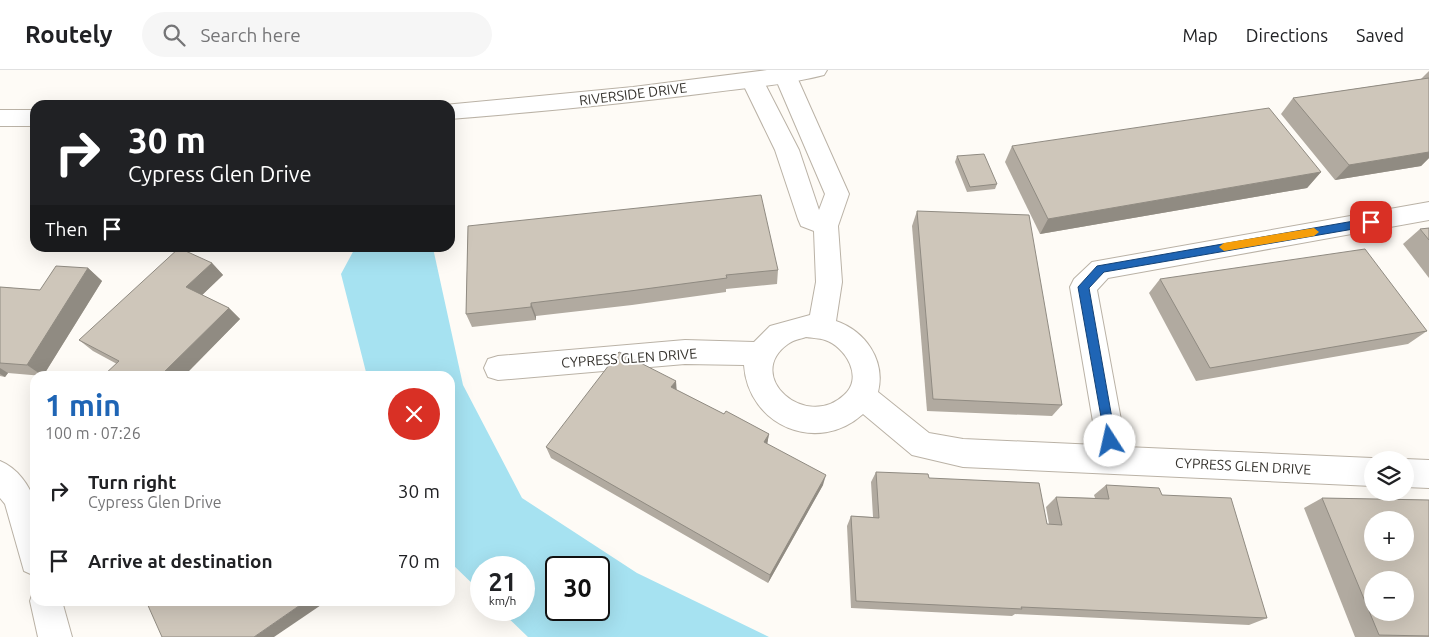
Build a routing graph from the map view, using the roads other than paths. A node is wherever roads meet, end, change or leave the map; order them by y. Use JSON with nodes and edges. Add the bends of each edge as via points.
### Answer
{"nodes":[{"id":1,"x":816,"y":70,"type":"edge"},
{"id":2,"x":785,"y":75,"type":"junction"},
{"id":3,"x":752,"y":80,"type":"junction"},
{"id":4,"x":455,"y":111,"type":"edge"},
{"id":5,"x":0,"y":118,"type":"edge"},
{"id":6,"x":30,"y":118,"type":"edge"},
{"id":7,"x":1429,"y":212,"type":"edge"},
{"id":8,"x":826,"y":226,"type":"junction"},
{"id":9,"x":821,"y":327,"type":"junction"},
{"id":10,"x":761,"y":354,"type":"junction"},
{"id":11,"x":498,"y":368,"type":"dead end"},
{"id":12,"x":862,"y":396,"type":"junction"},
{"id":13,"x":1114,"y":460,"type":"junction"},
{"id":14,"x":1364,"y":472,"type":"edge"},
{"id":15,"x":1414,"y":473,"type":"edge"},
{"id":16,"x":1429,"y":474,"type":"edge"},
{"id":17,"x":0,"y":475,"type":"edge"},
{"id":18,"x":30,"y":541,"type":"edge"},
{"id":19,"x":47,"y":606,"type":"edge"},
{"id":20,"x":56,"y":637,"type":"edge"}],
"edges":[{"from":1,"to":2,"type":"street","name":"RIVERSIDE DRIVE"},
{"from":2,"to":3,"type":"street","name":"RIVERSIDE DRIVE"},
{"from":2,"to":8,"type":"street","via":[[837,194]]},
{"from":3,"to":4,"type":"street","name":"RIVERSIDE DRIVE","via":[[544,104]]},
{"from":3,"to":8,"type":"street","via":[[787,150],[810,219]]},
{"from":5,"to":6,"type":"street"},
{"from":7,"to":13,"type":"street","via":[[1101,269],[1083,287]]},
{"from":8,"to":9,"type":"street","via":[[829,282]]},
{"from":9,"to":10,"type":"street","via":[[806,326],[785,331],[768,343]]},
{"from":9,"to":12,"type":"street","via":[[850,342],[860,354],[867,382]]},
{"from":10,"to":11,"type":"street","name":"CYPRESS GLEN DRIVE","via":[[685,352]]},
{"from":10,"to":12,"type":"street","via":[[758,369],[760,385],[768,399],[782,411],[818,421],[851,409]]},
{"from":12,"to":13,"type":"street","name":"CYPRESS GLEN DRIVE","via":[[922,445],[963,453]]},
{"from":13,"to":14,"type":"street","name":"CYPRESS GLEN DRIVE"},
{"from":15,"to":16,"type":"street"},
{"from":17,"to":18,"type":"street","via":[[18,497]]},
{"from":19,"to":20,"type":"street"}]}
